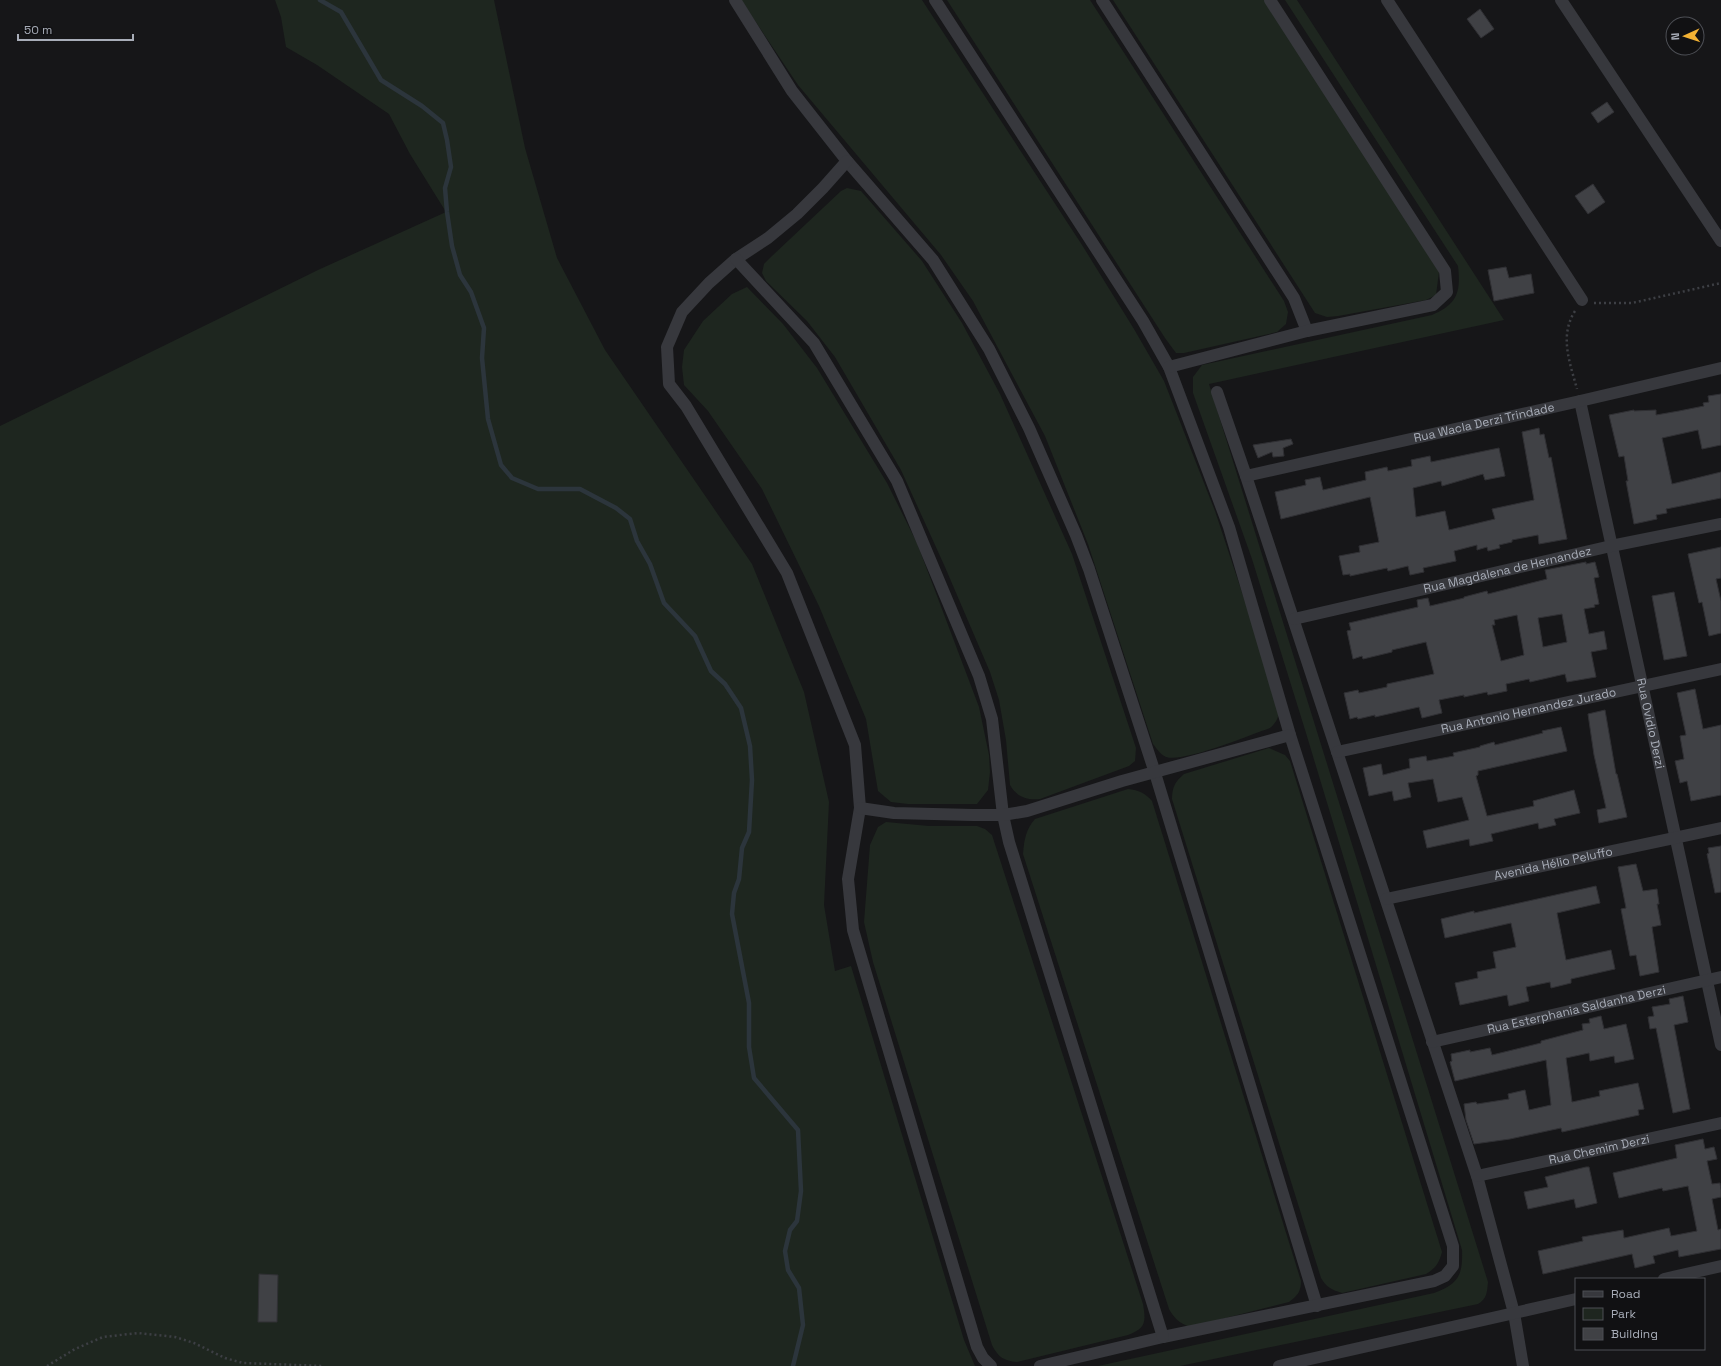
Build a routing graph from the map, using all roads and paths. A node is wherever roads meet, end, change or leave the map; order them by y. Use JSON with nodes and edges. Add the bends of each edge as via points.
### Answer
{"nodes":[{"id":1,"x":735,"y":0,"type":"edge"},
{"id":2,"x":935,"y":0,"type":"edge"},
{"id":3,"x":1102,"y":0,"type":"edge"},
{"id":4,"x":1270,"y":0,"type":"edge"},
{"id":5,"x":1387,"y":0,"type":"edge"},
{"id":6,"x":1561,"y":0,"type":"edge"},
{"id":7,"x":847,"y":161,"type":"junction"},
{"id":8,"x":1721,"y":241,"type":"edge"},
{"id":9,"x":736,"y":259,"type":"junction"},
{"id":10,"x":1721,"y":283,"type":"edge"},
{"id":11,"x":1582,"y":300,"type":"junction"},
{"id":12,"x":1307,"y":331,"type":"junction"},
{"id":13,"x":1169,"y":367,"type":"junction"},
{"id":14,"x":1721,"y":368,"type":"edge"},
{"id":15,"x":1217,"y":392,"type":"dead end"},
{"id":16,"x":1580,"y":401,"type":"junction"},
{"id":17,"x":1246,"y":476,"type":"junction"},
{"id":18,"x":1721,"y":524,"type":"edge"},
{"id":19,"x":1611,"y":546,"type":"junction"},
{"id":20,"x":1294,"y":619,"type":"junction"},
{"id":21,"x":1721,"y":669,"type":"edge"},
{"id":22,"x":1642,"y":687,"type":"junction"},
{"id":23,"x":1290,"y":735,"type":"junction"},
{"id":24,"x":1337,"y":752,"type":"junction"},
{"id":25,"x":1155,"y":773,"type":"junction"},
{"id":26,"x":860,"y":808,"type":"junction"},
{"id":27,"x":1003,"y":815,"type":"junction"},
{"id":28,"x":1721,"y":828,"type":"edge"},
{"id":29,"x":1675,"y":837,"type":"junction"},
{"id":30,"x":1386,"y":900,"type":"junction"},
{"id":31,"x":1721,"y":977,"type":"edge"},
{"id":32,"x":1707,"y":980,"type":"junction"},
{"id":33,"x":1432,"y":1042,"type":"junction"},
{"id":34,"x":1721,"y":1045,"type":"edge"},
{"id":35,"x":1721,"y":1123,"type":"edge"},
{"id":36,"x":1476,"y":1176,"type":"junction"},
{"id":37,"x":1721,"y":1266,"type":"edge"},
{"id":38,"x":1668,"y":1278,"type":"edge"},
{"id":39,"x":1575,"y":1299,"type":"edge"},
{"id":40,"x":1317,"y":1306,"type":"junction"},
{"id":41,"x":1514,"y":1313,"type":"junction"},
{"id":42,"x":1163,"y":1337,"type":"junction"},
{"id":43,"x":47,"y":1366,"type":"edge"},
{"id":44,"x":323,"y":1366,"type":"edge"},
{"id":45,"x":991,"y":1366,"type":"edge"},
{"id":46,"x":1040,"y":1366,"type":"edge"},
{"id":47,"x":1279,"y":1366,"type":"edge"},
{"id":48,"x":1524,"y":1366,"type":"edge"}],
"edges":[{"from":1,"to":7,"type":"street","via":[[792,91]]},
{"from":2,"to":13,"type":"street","via":[[1143,321]]},
{"from":3,"to":12,"type":"street","via":[[1294,298]]},
{"from":4,"to":12,"type":"street","via":[[1445,271],[1448,292],[1433,305]]},
{"from":5,"to":11,"type":"street"},
{"from":6,"to":8,"type":"street"},
{"from":7,"to":9,"type":"street","via":[[797,214],[768,238]]},
{"from":7,"to":25,"type":"street","via":[[933,260],[989,349],[1029,428],[1089,568]]},
{"from":9,"to":26,"type":"street","via":[[682,312],[667,347],[669,384],[686,406],[787,573],[855,745]]},
{"from":9,"to":27,"type":"street","via":[[814,344],[897,481],[978,676],[992,719]]},
{"from":10,"to":11,"type":"path","via":[[1632,303],[1598,304]]},
{"from":11,"to":16,"type":"path","via":[[1567,330],[1566,346]]},
{"from":12,"to":13,"type":"street"},
{"from":13,"to":23,"type":"street","via":[[1229,527]]},
{"from":14,"to":16,"type":"street","name":"Rua Wacla Derzi Trindade"},
{"from":15,"to":17,"type":"street"},
{"from":16,"to":17,"type":"street","name":"Rua Wacla Derzi Trindade"},
{"from":16,"to":19,"type":"street","name":"Rua Ovidio Derzi"},
{"from":17,"to":20,"type":"street"},
{"from":18,"to":19,"type":"street","name":"Rua Magdalena de Hernandez"},
{"from":19,"to":20,"type":"street","name":"Rua Magdalena de Hernandez"},
{"from":19,"to":22,"type":"street","name":"Rua Ovidio Derzi"},
{"from":20,"to":24,"type":"street"},
{"from":21,"to":22,"type":"street","name":"Rua Antonio Hernandez Jurado"},
{"from":22,"to":24,"type":"street","name":"Rua Antonio Hernandez Jurado"},
{"from":22,"to":29,"type":"street","name":"Rua Ovidio Derzi"},
{"from":23,"to":25,"type":"street"},
{"from":23,"to":40,"type":"street","via":[[1453,1246],[1453,1266],[1445,1276],[1434,1281]]},
{"from":24,"to":30,"type":"street"},
{"from":25,"to":27,"type":"street","via":[[1027,812]]},
{"from":25,"to":40,"type":"street"},
{"from":26,"to":27,"type":"street","via":[[894,813]]},
{"from":26,"to":45,"type":"street","via":[[848,879],[853,930],[977,1347]]},
{"from":27,"to":42,"type":"street","via":[[1009,842]]},
{"from":28,"to":29,"type":"street","name":"Avenida Hélio Peluffo"},
{"from":29,"to":30,"type":"street","name":"Avenida Hélio Peluffo"},
{"from":29,"to":32,"type":"street","name":"Rua Ovidio Derzi"},
{"from":30,"to":33,"type":"street"},
{"from":31,"to":32,"type":"street","name":"Rua Esterphania Saldanha Derzi"},
{"from":32,"to":33,"type":"street","name":"Rua Esterphania Saldanha Derzi"},
{"from":32,"to":34,"type":"street","name":"Rua Ovidio Derzi"},
{"from":33,"to":36,"type":"street"},
{"from":35,"to":36,"type":"street","name":"Rua Chemim Derzi"},
{"from":36,"to":41,"type":"street"},
{"from":37,"to":38,"type":"street"},
{"from":39,"to":41,"type":"street"},
{"from":40,"to":42,"type":"street"},
{"from":41,"to":47,"type":"street"},
{"from":41,"to":48,"type":"street"},
{"from":42,"to":46,"type":"street"},
{"from":43,"to":44,"type":"path","via":[[103,1336],[138,1333],[175,1336],[243,1363]]}]}
